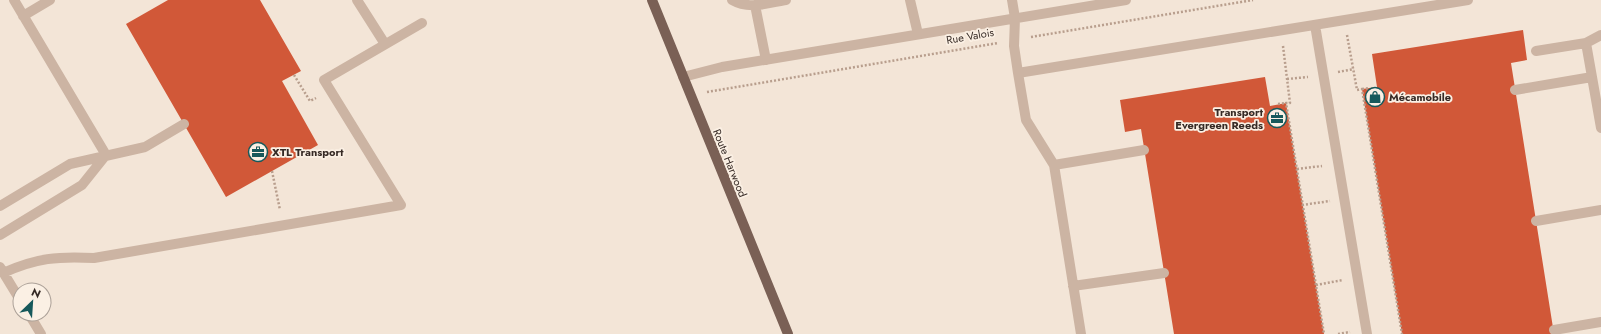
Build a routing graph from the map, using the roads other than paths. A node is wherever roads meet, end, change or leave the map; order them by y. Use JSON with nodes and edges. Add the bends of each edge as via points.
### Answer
{"nodes":[{"id":1,"x":14,"y":0,"type":"edge"},
{"id":2,"x":50,"y":0,"type":"edge"},
{"id":3,"x":357,"y":0,"type":"edge"},
{"id":4,"x":652,"y":0,"type":"edge"},
{"id":5,"x":732,"y":0,"type":"edge"},
{"id":6,"x":786,"y":0,"type":"edge"},
{"id":7,"x":910,"y":0,"type":"edge"},
{"id":8,"x":1012,"y":0,"type":"edge"},
{"id":9,"x":1126,"y":0,"type":"edge"},
{"id":10,"x":1468,"y":0,"type":"edge"},
{"id":11,"x":755,"y":5,"type":"junction"},
{"id":12,"x":23,"y":16,"type":"junction"},
{"id":13,"x":1015,"y":18,"type":"junction"},
{"id":14,"x":422,"y":23,"type":"dead end"},
{"id":15,"x":1315,"y":25,"type":"junction"},
{"id":16,"x":918,"y":34,"type":"junction"},
{"id":17,"x":1601,"y":35,"type":"edge"},
{"id":18,"x":1586,"y":43,"type":"junction"},
{"id":19,"x":385,"y":44,"type":"junction"},
{"id":20,"x":1536,"y":50,"type":"dead end"},
{"id":21,"x":766,"y":60,"type":"junction"},
{"id":22,"x":1018,"y":73,"type":"junction"},
{"id":23,"x":683,"y":77,"type":"junction"},
{"id":24,"x":1592,"y":77,"type":"junction"},
{"id":25,"x":1515,"y":90,"type":"dead end"},
{"id":26,"x":184,"y":124,"type":"dead end"},
{"id":27,"x":1601,"y":128,"type":"edge"},
{"id":28,"x":1144,"y":150,"type":"dead end"},
{"id":29,"x":106,"y":155,"type":"junction"},
{"id":30,"x":1054,"y":165,"type":"junction"},
{"id":31,"x":0,"y":206,"type":"edge"},
{"id":32,"x":1601,"y":210,"type":"edge"},
{"id":33,"x":1536,"y":221,"type":"dead end"},
{"id":34,"x":0,"y":235,"type":"edge"},
{"id":35,"x":2,"y":270,"type":"edge"},
{"id":36,"x":1164,"y":273,"type":"dead end"},
{"id":37,"x":1073,"y":286,"type":"junction"},
{"id":38,"x":12,"y":287,"type":"edge"},
{"id":39,"x":34,"y":322,"type":"edge"},
{"id":40,"x":1601,"y":322,"type":"edge"},
{"id":41,"x":1554,"y":330,"type":"dead end"},
{"id":42,"x":41,"y":334,"type":"edge"},
{"id":43,"x":788,"y":334,"type":"edge"},
{"id":44,"x":1081,"y":334,"type":"edge"},
{"id":45,"x":1367,"y":334,"type":"edge"}],
"edges":[{"from":1,"to":12,"type":"street"},
{"from":2,"to":12,"type":"street"},
{"from":3,"to":19,"type":"street"},
{"from":4,"to":23,"type":"main road","name":"Route Harwood"},
{"from":5,"to":11,"type":"street","via":[[745,5]]},
{"from":6,"to":11,"type":"street"},
{"from":7,"to":16,"type":"street"},
{"from":8,"to":13,"type":"street"},
{"from":9,"to":13,"type":"street","name":"Rue Valois"},
{"from":10,"to":15,"type":"street"},
{"from":11,"to":21,"type":"street"},
{"from":12,"to":29,"type":"street"},
{"from":13,"to":16,"type":"street","name":"Rue Valois"},
{"from":13,"to":22,"type":"street","via":[[1014,40]]},
{"from":14,"to":19,"type":"street"},
{"from":15,"to":22,"type":"street"},
{"from":15,"to":45,"type":"street"},
{"from":16,"to":21,"type":"street","name":"Rue Valois"},
{"from":17,"to":18,"type":"street"},
{"from":18,"to":20,"type":"street"},
{"from":18,"to":24,"type":"street"},
{"from":19,"to":35,"type":"street","via":[[324,80],[401,205],[94,258],[44,259]]},
{"from":21,"to":23,"type":"street","name":"Rue Valois"},
{"from":22,"to":30,"type":"street","via":[[1026,120]]},
{"from":23,"to":43,"type":"main road","name":"Route Harwood"},
{"from":24,"to":25,"type":"street"},
{"from":24,"to":27,"type":"street"},
{"from":26,"to":29,"type":"street","via":[[146,147]]},
{"from":28,"to":30,"type":"street"},
{"from":29,"to":31,"type":"street","via":[[70,164]]},
{"from":29,"to":34,"type":"street","via":[[82,185]]},
{"from":30,"to":37,"type":"street"},
{"from":32,"to":33,"type":"street"},
{"from":35,"to":38,"type":"street"},
{"from":36,"to":37,"type":"street"},
{"from":37,"to":44,"type":"street"},
{"from":39,"to":42,"type":"street"},
{"from":40,"to":41,"type":"street"}]}
